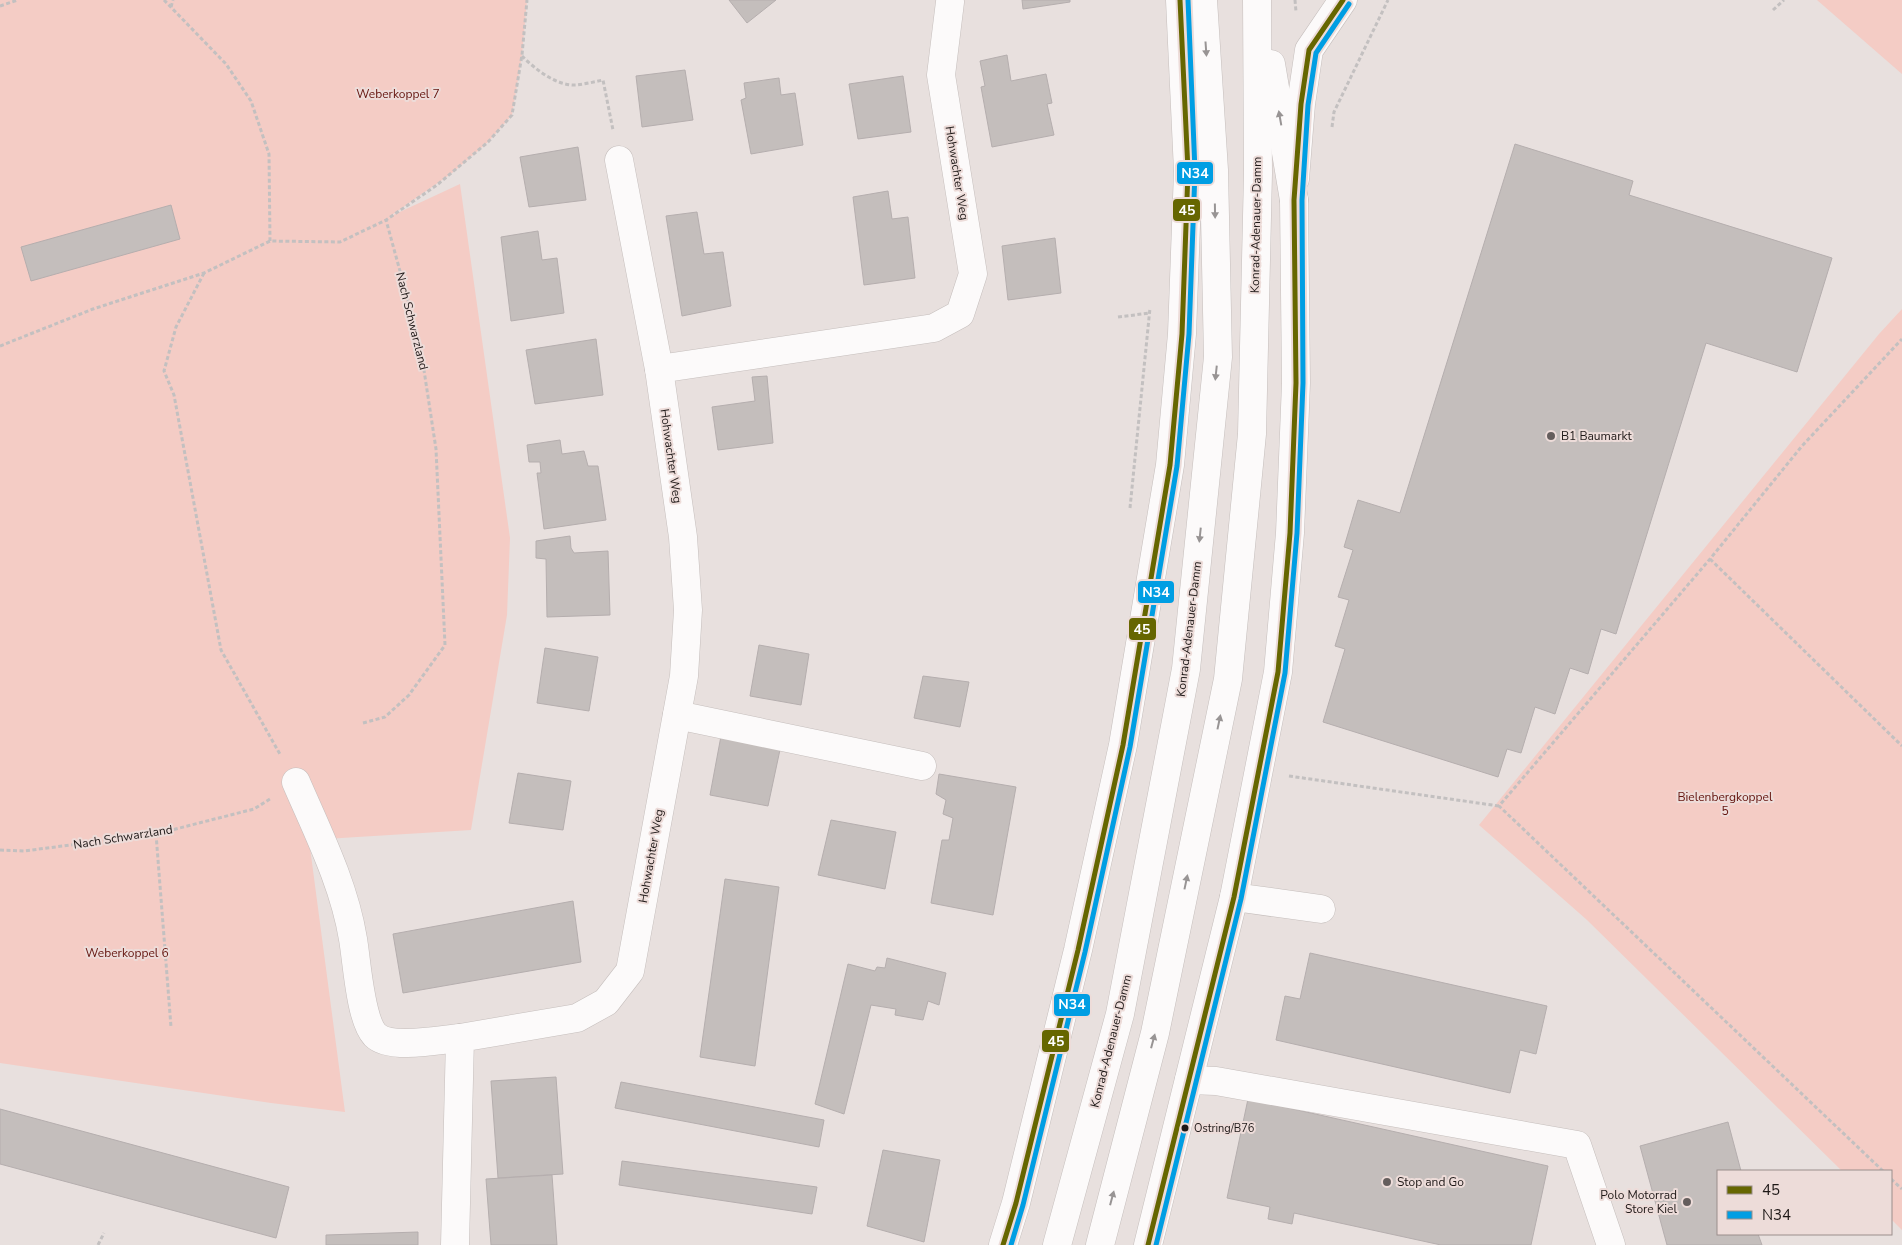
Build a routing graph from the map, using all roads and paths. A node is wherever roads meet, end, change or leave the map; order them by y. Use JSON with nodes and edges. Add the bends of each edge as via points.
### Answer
{"nodes":[{"id":1,"x":18,"y":0,"type":"edge"},
{"id":2,"x":164,"y":0,"type":"edge"},
{"id":3,"x":173,"y":0,"type":"edge"},
{"id":4,"x":527,"y":0,"type":"edge"},
{"id":5,"x":1180,"y":0,"type":"edge"},
{"id":6,"x":1203,"y":0,"type":"edge"},
{"id":7,"x":1259,"y":0,"type":"edge"},
{"id":8,"x":1343,"y":0,"type":"edge"},
{"id":9,"x":1388,"y":0,"type":"edge"},
{"id":10,"x":1784,"y":0,"type":"edge"},
{"id":11,"x":950,"y":2,"type":"dead end"},
{"id":12,"x":0,"y":6,"type":"edge"},
{"id":13,"x":171,"y":8,"type":"junction"},
{"id":14,"x":1773,"y":10,"type":"dead end"},
{"id":15,"x":522,"y":55,"type":"junction"},
{"id":16,"x":1334,"y":112,"type":"dead end"},
{"id":17,"x":619,"y":160,"type":"joint"},
{"id":18,"x":1294,"y":200,"type":"junction"},
{"id":19,"x":386,"y":220,"type":"junction"},
{"id":20,"x":270,"y":241,"type":"junction"},
{"id":21,"x":204,"y":273,"type":"junction"},
{"id":22,"x":1150,"y":303,"type":"dead end"},
{"id":23,"x":1150,"y":313,"type":"junction"},
{"id":24,"x":1118,"y":317,"type":"dead end"},
{"id":25,"x":1902,"y":339,"type":"edge"},
{"id":26,"x":0,"y":346,"type":"edge"},
{"id":27,"x":659,"y":369,"type":"junction"},
{"id":28,"x":1130,"y":508,"type":"dead end"},
{"id":29,"x":1710,"y":559,"type":"junction"},
{"id":30,"x":677,"y":715,"type":"junction"},
{"id":31,"x":362,"y":723,"type":"dead end"},
{"id":32,"x":1902,"y":746,"type":"edge"},
{"id":33,"x":922,"y":766,"type":"dead end"},
{"id":34,"x":1284,"y":775,"type":"dead end"},
{"id":35,"x":296,"y":782,"type":"junction"},
{"id":36,"x":1499,"y":806,"type":"junction"},
{"id":37,"x":156,"y":834,"type":"junction"},
{"id":38,"x":0,"y":850,"type":"edge"},
{"id":39,"x":1234,"y":897,"type":"junction"},
{"id":40,"x":1321,"y":909,"type":"dead end"},
{"id":41,"x":171,"y":1027,"type":"dead end"},
{"id":42,"x":460,"y":1038,"type":"junction"},
{"id":43,"x":1189,"y":1080,"type":"junction"},
{"id":44,"x":1882,"y":1170,"type":"edge"},
{"id":45,"x":1892,"y":1180,"type":"edge"},
{"id":46,"x":1902,"y":1190,"type":"edge"},
{"id":47,"x":104,"y":1233,"type":"dead end"},
{"id":48,"x":98,"y":1245,"type":"edge"},
{"id":49,"x":455,"y":1245,"type":"edge"},
{"id":50,"x":1003,"y":1245,"type":"edge"},
{"id":51,"x":1057,"y":1245,"type":"edge"},
{"id":52,"x":1100,"y":1245,"type":"edge"},
{"id":53,"x":1148,"y":1245,"type":"edge"},
{"id":54,"x":1611,"y":1245,"type":"edge"}],
"edges":[{"from":1,"to":12,"type":"path"},
{"from":2,"to":13,"type":"path"},
{"from":3,"to":13,"type":"path"},
{"from":4,"to":15,"type":"path"},
{"from":5,"to":50,"type":"main road","via":[[1188,170],[1182,334],[1170,465],[1123,745],[1078,950]]},
{"from":6,"to":51,"type":"main road","name":"Konrad-Adenauer-Damm","one_way":true,"via":[[1214,170],[1218,357],[1186,669],[1120,1014]]},
{"from":18,"to":7,"type":"main road","one_way":true},
{"from":52,"to":7,"type":"main road","name":"Konrad-Adenauer-Damm","one_way":true,"via":[[1155,1033],[1228,678],[1252,434]]},
{"from":8,"to":18,"type":"main road","via":[[1309,50],[1301,104]]},
{"from":9,"to":16,"type":"path"},
{"from":10,"to":14,"type":"path"},
{"from":11,"to":27,"type":"main road","name":"Hohwachter Weg","via":[[941,75],[973,274],[960,314],[934,328]]},
{"from":13,"to":20,"type":"path","via":[[226,64],[251,101],[269,154]]},
{"from":15,"to":17,"type":"path","via":[[548,77],[574,85],[603,80]]},
{"from":15,"to":19,"type":"path","via":[[512,115],[488,142],[437,185]]},
{"from":17,"to":27,"type":"main road"},
{"from":18,"to":39,"type":"main road","via":[[1296,383],[1290,542],[1278,672]]},
{"from":19,"to":20,"type":"path","via":[[340,242]]},
{"from":19,"to":31,"type":"path","name":"Nach Schwarzland","via":[[420,344],[436,449],[445,645],[409,696],[385,717]]},
{"from":20,"to":21,"type":"path"},
{"from":21,"to":26,"type":"path","via":[[93,309]]},
{"from":21,"to":35,"type":"path","via":[[176,327],[164,371],[174,395],[221,650]]},
{"from":22,"to":23,"type":"path"},
{"from":23,"to":24,"type":"path"},
{"from":23,"to":28,"type":"path"},
{"from":25,"to":29,"type":"path","via":[[1802,446]]},
{"from":27,"to":30,"type":"main road","name":"Hohwachter Weg","via":[[683,537],[688,610],[684,676]]},
{"from":29,"to":32,"type":"path"},
{"from":29,"to":36,"type":"path"},
{"from":30,"to":33,"type":"main road"},
{"from":30,"to":42,"type":"main road","name":"Hohwachter Weg","via":[[630,971],[606,1002],[577,1018]]},
{"from":34,"to":36,"type":"path"},
{"from":35,"to":37,"type":"path","name":"Nach Schwarzland","via":[[254,809]]},
{"from":35,"to":42,"type":"main road","name":"Hohwachter Weg","via":[[334,871],[353,937],[365,1015],[375,1035],[394,1044]]},
{"from":36,"to":44,"type":"path"},
{"from":37,"to":38,"type":"path","name":"Nach Schwarzland"},
{"from":37,"to":41,"type":"path"},
{"from":39,"to":40,"type":"main road"},
{"from":39,"to":43,"type":"main road"},
{"from":42,"to":49,"type":"main road"},
{"from":43,"to":53,"type":"main road"},
{"from":43,"to":54,"type":"main road","via":[[1216,1081],[1577,1145]]},
{"from":45,"to":46,"type":"path"},
{"from":47,"to":48,"type":"path"}]}
